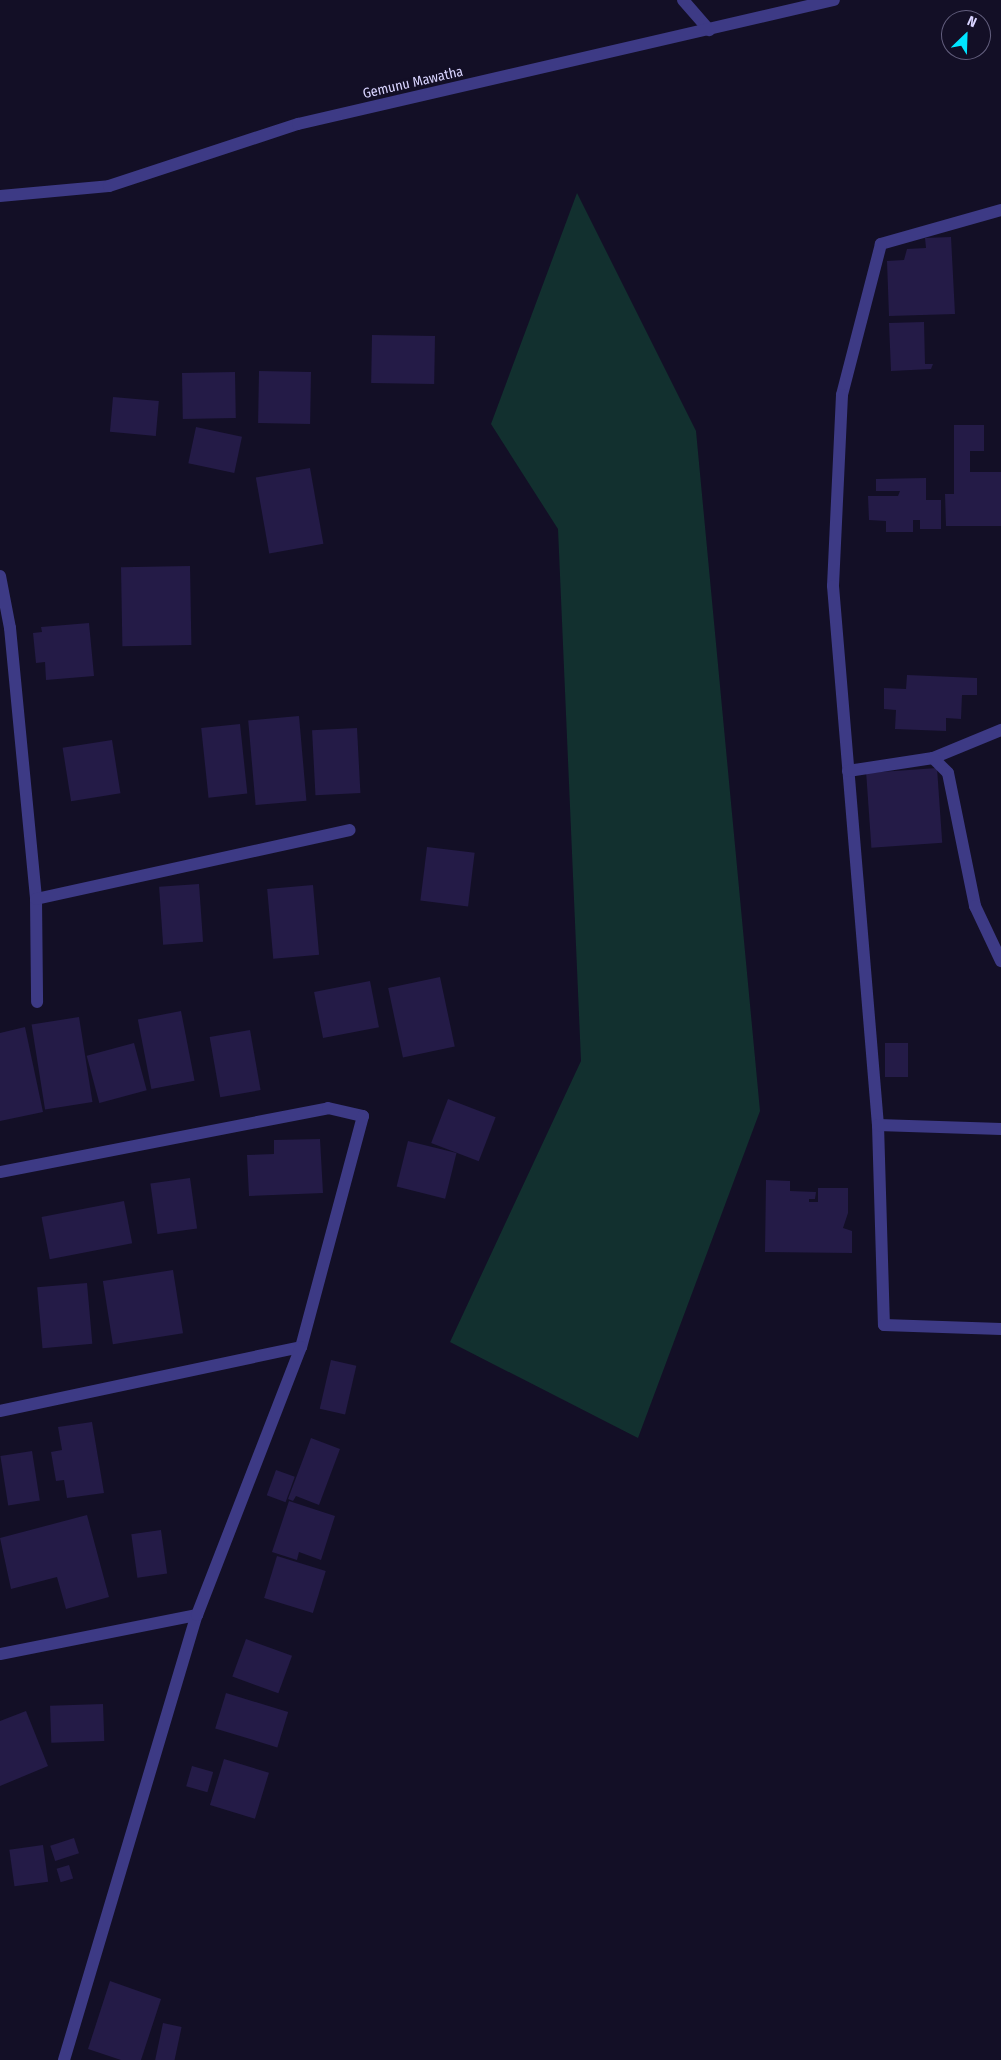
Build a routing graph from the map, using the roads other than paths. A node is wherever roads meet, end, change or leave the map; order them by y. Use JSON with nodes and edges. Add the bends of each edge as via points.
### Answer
{"nodes":[{"id":1,"x":683,"y":0,"type":"edge"},
{"id":2,"x":834,"y":0,"type":"edge"},
{"id":3,"x":709,"y":30,"type":"junction"},
{"id":4,"x":0,"y":196,"type":"edge"},
{"id":5,"x":1001,"y":210,"type":"edge"},
{"id":6,"x":0,"y":576,"type":"edge"},
{"id":7,"x":1001,"y":730,"type":"edge"},
{"id":8,"x":933,"y":758,"type":"junction"},
{"id":9,"x":848,"y":771,"type":"junction"},
{"id":10,"x":350,"y":830,"type":"dead end"},
{"id":11,"x":36,"y":899,"type":"junction"},
{"id":12,"x":1001,"y":961,"type":"edge"},
{"id":13,"x":37,"y":1002,"type":"dead end"},
{"id":14,"x":878,"y":1125,"type":"junction"},
{"id":15,"x":1001,"y":1129,"type":"edge"},
{"id":16,"x":0,"y":1172,"type":"edge"},
{"id":17,"x":1001,"y":1329,"type":"edge"},
{"id":18,"x":301,"y":1347,"type":"junction"},
{"id":19,"x":0,"y":1411,"type":"edge"},
{"id":20,"x":197,"y":1615,"type":"junction"},
{"id":21,"x":0,"y":1654,"type":"edge"},
{"id":22,"x":64,"y":2060,"type":"edge"}],
"edges":[{"from":1,"to":3,"type":"street"},
{"from":2,"to":3,"type":"street","name":"Gemunu Mawatha"},
{"from":3,"to":4,"type":"street","name":"Gemunu Mawatha","via":[[298,124],[109,186]]},
{"from":5,"to":9,"type":"street","via":[[881,244],[842,396],[833,586]]},
{"from":6,"to":11,"type":"street","via":[[10,628]]},
{"from":7,"to":8,"type":"street"},
{"from":8,"to":9,"type":"street"},
{"from":8,"to":12,"type":"street","via":[[948,772],[975,906]]},
{"from":9,"to":14,"type":"street"},
{"from":10,"to":11,"type":"street"},
{"from":11,"to":13,"type":"street"},
{"from":14,"to":15,"type":"street"},
{"from":14,"to":17,"type":"street","via":[[884,1325]]},
{"from":16,"to":18,"type":"street","via":[[328,1108],[363,1116]]},
{"from":18,"to":19,"type":"street"},
{"from":18,"to":20,"type":"street"},
{"from":20,"to":21,"type":"street"},
{"from":20,"to":22,"type":"street"}]}
